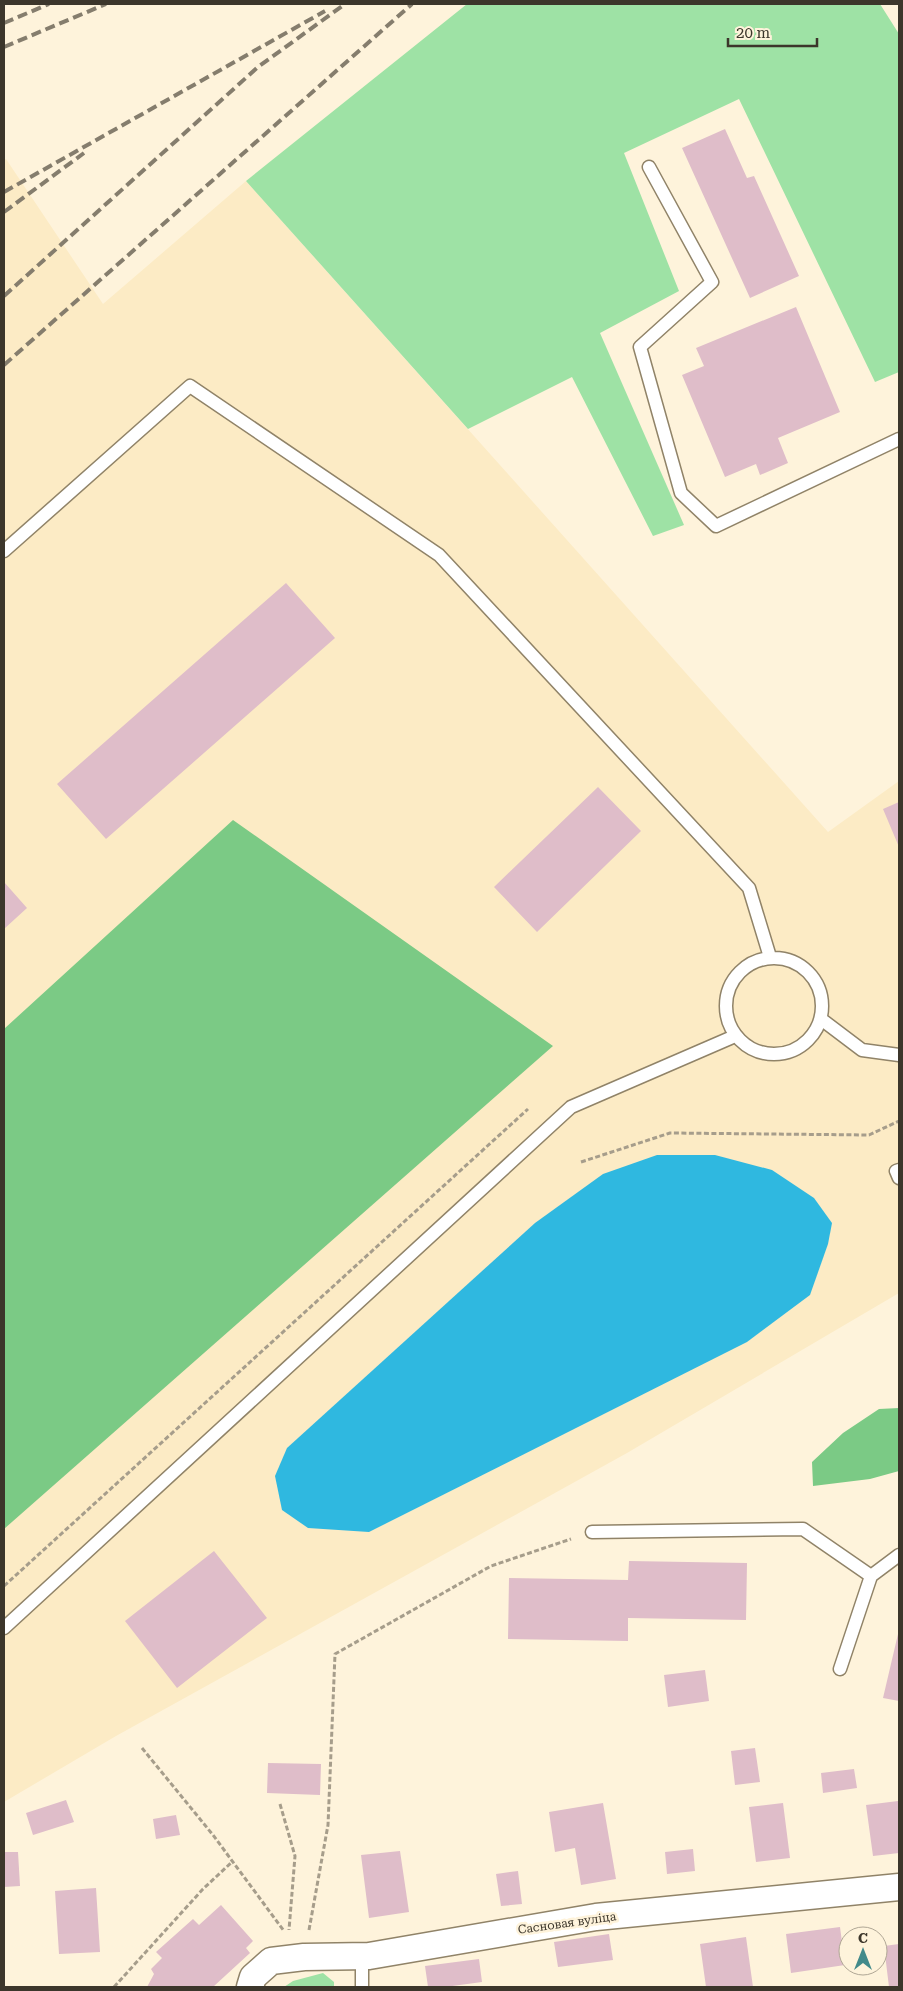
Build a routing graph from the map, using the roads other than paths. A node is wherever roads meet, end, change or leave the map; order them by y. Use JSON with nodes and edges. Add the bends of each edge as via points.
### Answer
{"nodes":[{"id":1,"x":648,"y":167,"type":"dead end"},
{"id":2,"x":899,"y":439,"type":"edge"},
{"id":3,"x":4,"y":551,"type":"edge"},
{"id":4,"x":770,"y":957,"type":"junction"},
{"id":5,"x":820,"y":1020,"type":"junction"},
{"id":6,"x":735,"y":1036,"type":"junction"},
{"id":7,"x":899,"y":1055,"type":"edge"},
{"id":8,"x":899,"y":1170,"type":"edge"},
{"id":9,"x":899,"y":1178,"type":"edge"},
{"id":10,"x":592,"y":1532,"type":"road end"},
{"id":11,"x":899,"y":1556,"type":"edge"},
{"id":12,"x":871,"y":1576,"type":"junction"},
{"id":13,"x":4,"y":1628,"type":"edge"},
{"id":14,"x":840,"y":1669,"type":"dead end"},
{"id":15,"x":899,"y":1887,"type":"edge"},
{"id":16,"x":362,"y":1956,"type":"junction"},
{"id":17,"x":250,"y":1987,"type":"edge"},
{"id":18,"x":362,"y":1987,"type":"edge"}],
"edges":[{"from":1,"to":2,"type":"lane","via":[[712,282],[640,347],[681,493],[716,526]]},
{"from":3,"to":4,"type":"lane","via":[[190,386],[439,555],[749,888]]},
{"from":4,"to":5,"type":"lane","via":[[801,965],[812,976],[820,989]]},
{"from":4,"to":6,"type":"lane","via":[[744,967],[733,978],[725,1008]]},
{"from":5,"to":6,"type":"lane","via":[[814,1033],[803,1044],[790,1052],[775,1055],[760,1053]]},
{"from":5,"to":7,"type":"lane","via":[[862,1050]]},
{"from":6,"to":13,"type":"lane","via":[[571,1107]]},
{"from":8,"to":9,"type":"lane","via":[[896,1171]]},
{"from":10,"to":12,"type":"lane","via":[[803,1529]]},
{"from":11,"to":12,"type":"lane"},
{"from":12,"to":14,"type":"lane"},
{"from":15,"to":16,"type":"street","name":"Сасновая вуліца","via":[[596,1917]]},
{"from":16,"to":17,"type":"street","name":"Сасновая вуліца","via":[[271,1961],[253,1977]]},
{"from":16,"to":18,"type":"lane"}]}
